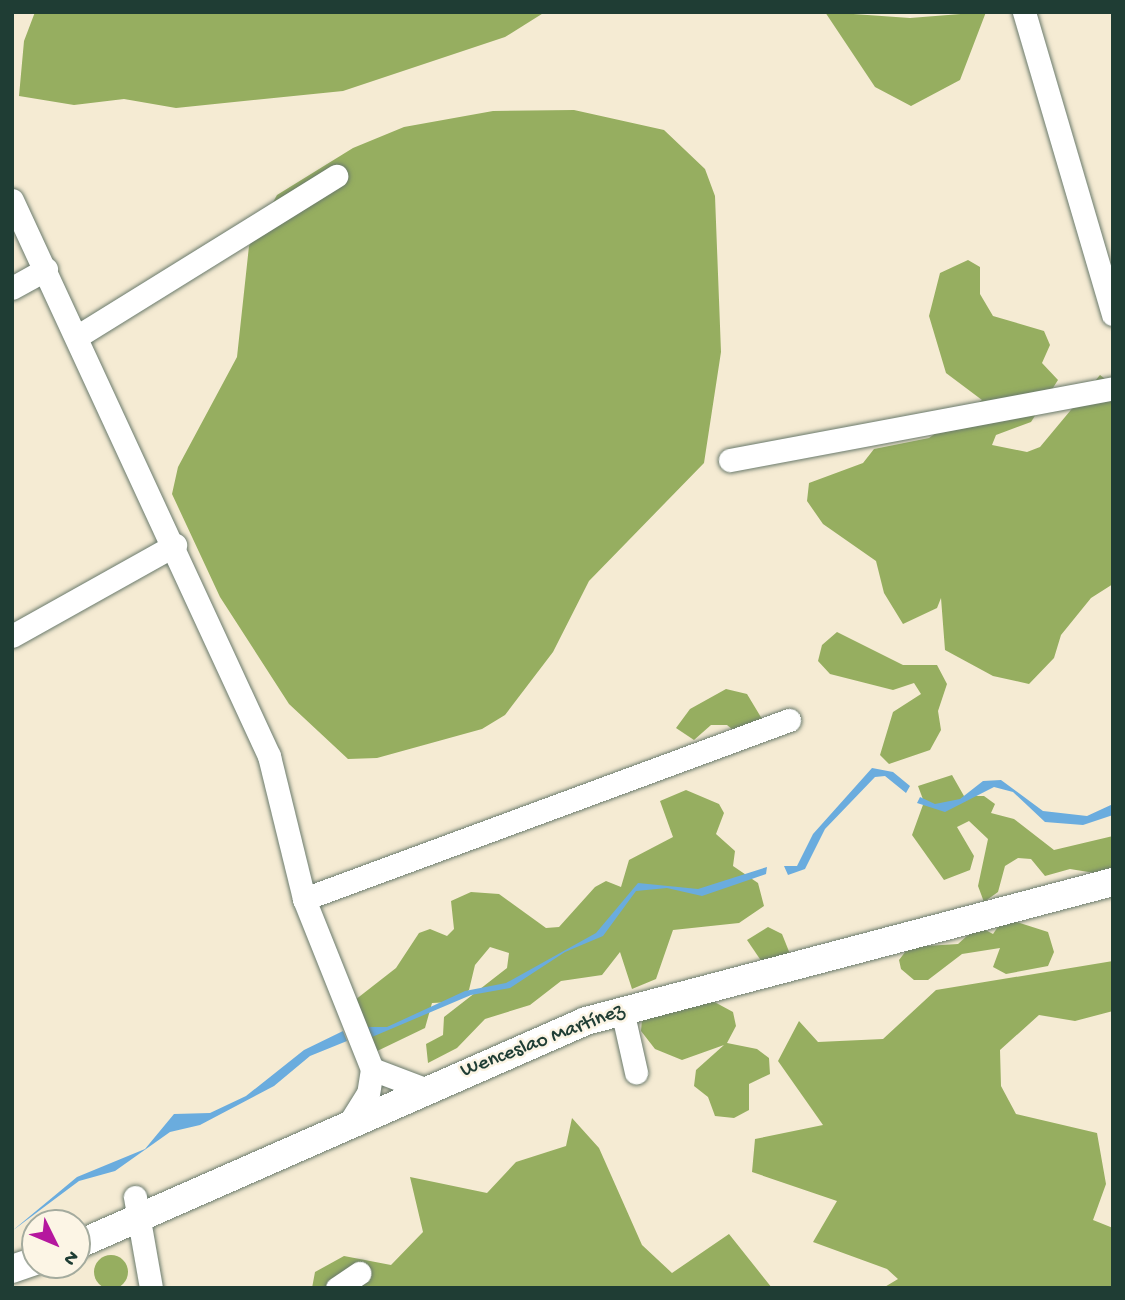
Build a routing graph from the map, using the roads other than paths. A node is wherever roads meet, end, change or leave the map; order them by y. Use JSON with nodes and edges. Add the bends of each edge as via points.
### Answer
{"nodes":[{"id":1,"x":1024,"y":12,"type":"edge"},
{"id":2,"x":336,"y":176,"type":"dead end"},
{"id":3,"x":12,"y":200,"type":"edge"},
{"id":4,"x":46,"y":269,"type":"junction"},
{"id":5,"x":12,"y":288,"type":"edge"},
{"id":6,"x":1111,"y":304,"type":"edge"},
{"id":7,"x":78,"y":336,"type":"junction"},
{"id":8,"x":1113,"y":388,"type":"edge"},
{"id":9,"x":730,"y":460,"type":"dead end"},
{"id":10,"x":175,"y":545,"type":"junction"},
{"id":11,"x":12,"y":636,"type":"edge"},
{"id":12,"x":789,"y":720,"type":"dead end"},
{"id":13,"x":1113,"y":882,"type":"edge"},
{"id":14,"x":304,"y":899,"type":"junction"},
{"id":15,"x":622,"y":1010,"type":"junction"},
{"id":16,"x":372,"y":1069,"type":"junction"},
{"id":17,"x":636,"y":1072,"type":"dead end"},
{"id":18,"x":425,"y":1089,"type":"junction"},
{"id":19,"x":349,"y":1123,"type":"junction"},
{"id":20,"x":136,"y":1208,"type":"junction"},
{"id":21,"x":91,"y":1236,"type":"edge"},
{"id":22,"x":359,"y":1273,"type":"dead end"},
{"id":23,"x":151,"y":1288,"type":"edge"},
{"id":24,"x":337,"y":1288,"type":"edge"}],
"edges":[{"from":1,"to":6,"type":"street"},
{"from":2,"to":7,"type":"street"},
{"from":3,"to":4,"type":"street"},
{"from":4,"to":5,"type":"street"},
{"from":4,"to":7,"type":"street"},
{"from":7,"to":10,"type":"street"},
{"from":8,"to":9,"type":"street"},
{"from":10,"to":11,"type":"street"},
{"from":10,"to":14,"type":"street","via":[[269,756]]},
{"from":12,"to":14,"type":"street"},
{"from":13,"to":15,"type":"main road","name":"Wenceslao Martínez"},
{"from":14,"to":16,"type":"street"},
{"from":15,"to":17,"type":"street"},
{"from":15,"to":18,"type":"main road","name":"Wenceslao Martínez"},
{"from":16,"to":18,"type":"street"},
{"from":16,"to":19,"type":"street","via":[[368,1093]]},
{"from":18,"to":19,"type":"main road","name":"Wenceslao Martínez"},
{"from":19,"to":20,"type":"main road","name":"Wenceslao Martínez"},
{"from":20,"to":21,"type":"main road","name":"Wenceslao Martínez"},
{"from":20,"to":23,"type":"street"},
{"from":22,"to":24,"type":"street"}]}
